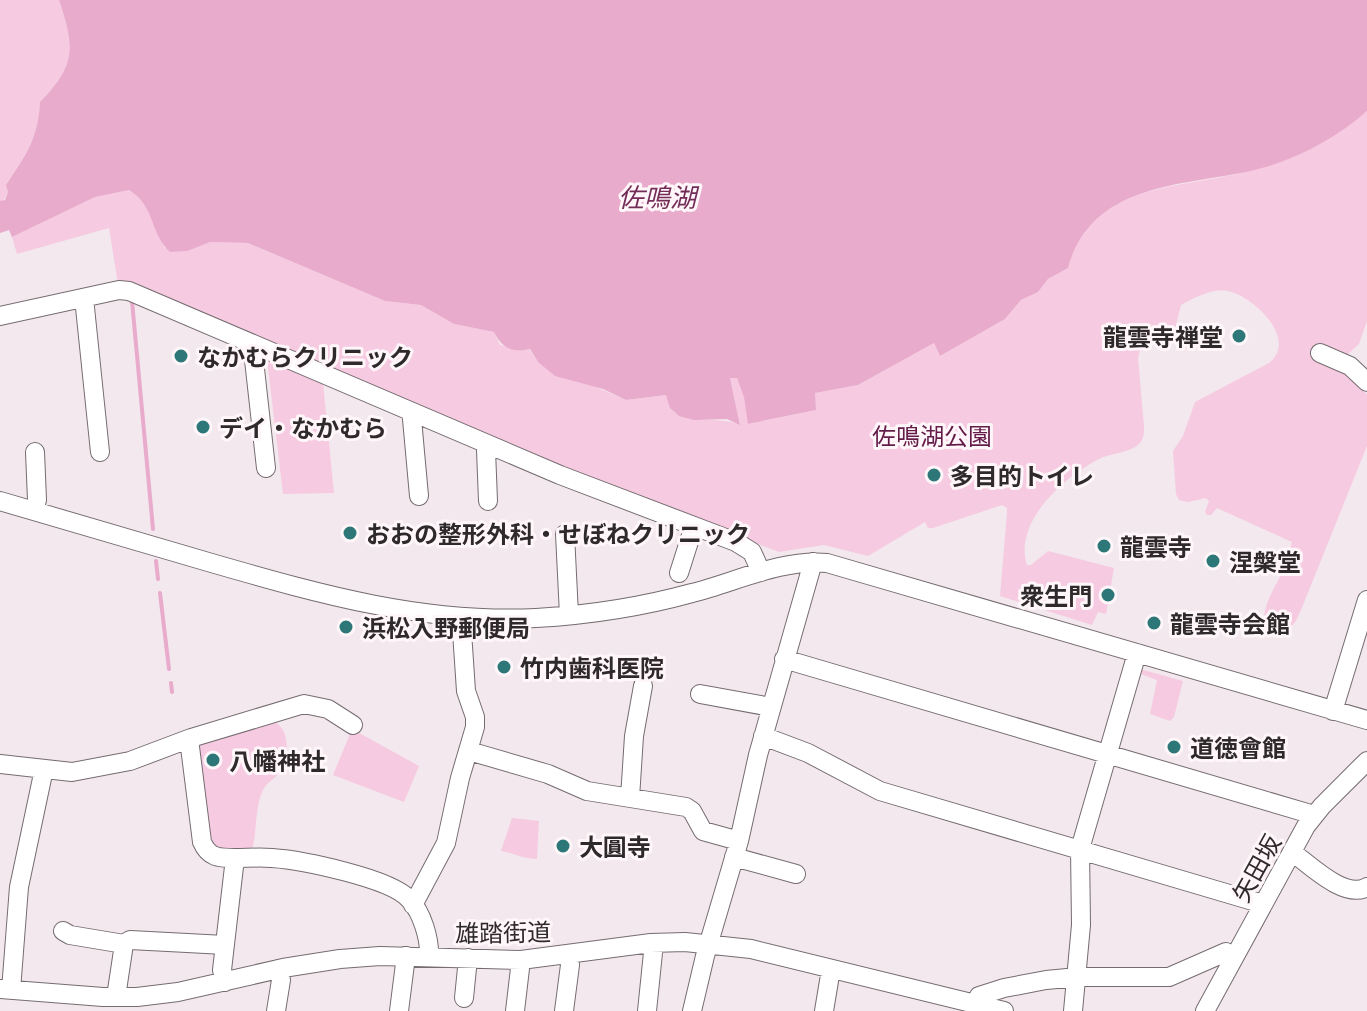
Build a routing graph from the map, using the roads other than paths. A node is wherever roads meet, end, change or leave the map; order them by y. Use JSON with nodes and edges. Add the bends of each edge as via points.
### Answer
{"nodes":[{"id":1,"x":84,"y":298,"type":"junction"},
{"id":2,"x":0,"y":316,"type":"edge"},
{"id":3,"x":255,"y":345,"type":"junction"},
{"id":4,"x":1320,"y":353,"type":"dead end"},
{"id":5,"x":1367,"y":382,"type":"edge"},
{"id":6,"x":414,"y":413,"type":"junction"},
{"id":7,"x":488,"y":445,"type":"junction"},
{"id":8,"x":35,"y":452,"type":"dead end"},
{"id":9,"x":100,"y":452,"type":"dead end"},
{"id":10,"x":266,"y":468,"type":"dead end"},
{"id":11,"x":419,"y":496,"type":"dead end"},
{"id":12,"x":0,"y":501,"type":"edge"},
{"id":13,"x":488,"y":501,"type":"dead end"},
{"id":14,"x":34,"y":511,"type":"junction"},
{"id":15,"x":694,"y":526,"type":"junction"},
{"id":16,"x":565,"y":534,"type":"dead end"},
{"id":17,"x":813,"y":562,"type":"junction"},
{"id":18,"x":761,"y":572,"type":"junction"},
{"id":19,"x":679,"y":573,"type":"dead end"},
{"id":20,"x":1367,"y":600,"type":"edge"},
{"id":21,"x":569,"y":615,"type":"junction"},
{"id":22,"x":461,"y":617,"type":"junction"},
{"id":23,"x":1137,"y":653,"type":"junction"},
{"id":24,"x":784,"y":659,"type":"junction"},
{"id":25,"x":643,"y":686,"type":"dead end"},
{"id":26,"x":700,"y":694,"type":"dead end"},
{"id":27,"x":771,"y":707,"type":"junction"},
{"id":28,"x":1333,"y":711,"type":"junction"},
{"id":29,"x":1367,"y":720,"type":"edge"},
{"id":30,"x":353,"y":725,"type":"dead end"},
{"id":31,"x":763,"y":736,"type":"junction"},
{"id":32,"x":189,"y":739,"type":"junction"},
{"id":33,"x":469,"y":751,"type":"junction"},
{"id":34,"x":1108,"y":754,"type":"junction"},
{"id":35,"x":1367,"y":761,"type":"edge"},
{"id":36,"x":0,"y":764,"type":"edge"},
{"id":37,"x":44,"y":769,"type":"junction"},
{"id":38,"x":630,"y":798,"type":"junction"},
{"id":39,"x":1314,"y":815,"type":"junction"},
{"id":40,"x":736,"y":849,"type":"junction"},
{"id":41,"x":1080,"y":849,"type":"junction"},
{"id":42,"x":1292,"y":852,"type":"junction"},
{"id":43,"x":235,"y":858,"type":"junction"},
{"id":44,"x":796,"y":874,"type":"dead end"},
{"id":45,"x":1367,"y":887,"type":"edge"},
{"id":46,"x":1263,"y":904,"type":"junction"},
{"id":47,"x":413,"y":905,"type":"junction"},
{"id":48,"x":63,"y":931,"type":"dead end"},
{"id":49,"x":654,"y":943,"type":"junction"},
{"id":50,"x":709,"y":943,"type":"junction"},
{"id":51,"x":124,"y":944,"type":"junction"},
{"id":52,"x":225,"y":945,"type":"junction"},
{"id":53,"x":568,"y":954,"type":"junction"},
{"id":54,"x":406,"y":956,"type":"junction"},
{"id":55,"x":429,"y":957,"type":"junction"},
{"id":56,"x":1234,"y":957,"type":"junction"},
{"id":57,"x":468,"y":958,"type":"junction"},
{"id":58,"x":521,"y":960,"type":"junction"},
{"id":59,"x":278,"y":969,"type":"junction"},
{"id":60,"x":831,"y":969,"type":"junction"},
{"id":61,"x":1078,"y":977,"type":"junction"},
{"id":62,"x":225,"y":982,"type":"junction"},
{"id":63,"x":6,"y":989,"type":"edge"},
{"id":64,"x":116,"y":997,"type":"junction"},
{"id":65,"x":464,"y":998,"type":"dead end"},
{"id":66,"x":45,"y":1002,"type":"edge"},
{"id":67,"x":153,"y":1003,"type":"edge"},
{"id":68,"x":977,"y":1005,"type":"junction"},
{"id":69,"x":276,"y":1011,"type":"edge"},
{"id":70,"x":399,"y":1011,"type":"edge"},
{"id":71,"x":515,"y":1011,"type":"edge"},
{"id":72,"x":564,"y":1011,"type":"edge"},
{"id":73,"x":647,"y":1011,"type":"edge"},
{"id":74,"x":692,"y":1011,"type":"edge"},
{"id":75,"x":824,"y":1011,"type":"edge"},
{"id":76,"x":1004,"y":1011,"type":"edge"},
{"id":77,"x":1073,"y":1011,"type":"edge"},
{"id":78,"x":1205,"y":1011,"type":"edge"}],
"edges":[{"from":1,"to":2,"type":"street"},
{"from":1,"to":3,"type":"street","via":[[129,291]]},
{"from":1,"to":9,"type":"street"},
{"from":3,"to":6,"type":"street"},
{"from":3,"to":10,"type":"street"},
{"from":4,"to":5,"type":"street","via":[[1350,366]]},
{"from":6,"to":7,"type":"street"},
{"from":6,"to":11,"type":"street"},
{"from":7,"to":13,"type":"street"},
{"from":7,"to":15,"type":"street"},
{"from":8,"to":14,"type":"street"},
{"from":12,"to":14,"type":"street"},
{"from":14,"to":22,"type":"street","via":[[349,602]]},
{"from":15,"to":18,"type":"street","via":[[745,546]]},
{"from":15,"to":19,"type":"street"},
{"from":16,"to":21,"type":"street"},
{"from":17,"to":18,"type":"street"},
{"from":17,"to":23,"type":"street"},
{"from":17,"to":24,"type":"street"},
{"from":18,"to":21,"type":"street","via":[[665,600]]},
{"from":20,"to":28,"type":"street"},
{"from":21,"to":22,"type":"street"},
{"from":22,"to":33,"type":"street","via":[[466,691],[475,717]]},
{"from":23,"to":28,"type":"street"},
{"from":23,"to":34,"type":"street"},
{"from":24,"to":27,"type":"street"},
{"from":24,"to":34,"type":"street"},
{"from":25,"to":38,"type":"street"},
{"from":26,"to":27,"type":"street"},
{"from":27,"to":31,"type":"street"},
{"from":28,"to":29,"type":"street"},
{"from":30,"to":32,"type":"street","via":[[328,709],[304,704]]},
{"from":31,"to":40,"type":"street"},
{"from":31,"to":41,"type":"street","via":[[872,788]]},
{"from":32,"to":37,"type":"street","via":[[130,761],[72,772]]},
{"from":32,"to":43,"type":"street","via":[[202,842],[214,857]]},
{"from":33,"to":38,"type":"street","via":[[587,791]]},
{"from":33,"to":47,"type":"street","via":[[446,843]]},
{"from":34,"to":39,"type":"street"},
{"from":34,"to":41,"type":"street"},
{"from":35,"to":39,"type":"street","name":"矢田坂"},
{"from":36,"to":37,"type":"street"},
{"from":37,"to":63,"type":"street","via":[[19,887]]},
{"from":38,"to":40,"type":"street","via":[[686,807],[703,831]]},
{"from":39,"to":42,"type":"street","name":"矢田坂"},
{"from":40,"to":44,"type":"street"},
{"from":40,"to":50,"type":"street"},
{"from":41,"to":46,"type":"street"},
{"from":41,"to":61,"type":"street"},
{"from":42,"to":45,"type":"street","via":[[1343,889]]},
{"from":42,"to":46,"type":"street","name":"矢田坂"},
{"from":43,"to":47,"type":"street","via":[[270,857],[333,869],[402,893]]},
{"from":43,"to":52,"type":"street"},
{"from":46,"to":56,"type":"street","name":"矢田坂"},
{"from":47,"to":55,"type":"street","via":[[430,944]]},
{"from":48,"to":51,"type":"street"},
{"from":49,"to":50,"type":"street","name":"雄踏街道"},
{"from":49,"to":53,"type":"street","name":"雄踏街道"},
{"from":49,"to":73,"type":"street"},
{"from":50,"to":60,"type":"street","name":"雄踏街道"},
{"from":50,"to":74,"type":"street"},
{"from":51,"to":52,"type":"street","via":[[156,940]]},
{"from":51,"to":64,"type":"street"},
{"from":52,"to":62,"type":"street"},
{"from":53,"to":58,"type":"street","name":"雄踏街道"},
{"from":53,"to":72,"type":"street"},
{"from":54,"to":55,"type":"street","name":"雄踏街道"},
{"from":54,"to":59,"type":"street","name":"雄踏街道"},
{"from":54,"to":70,"type":"street"},
{"from":55,"to":57,"type":"street","name":"雄踏街道"},
{"from":56,"to":61,"type":"street","via":[[1226,952],[1169,977]]},
{"from":56,"to":78,"type":"street","name":"矢田坂"},
{"from":57,"to":58,"type":"street","name":"雄踏街道"},
{"from":57,"to":65,"type":"street"},
{"from":58,"to":71,"type":"street"},
{"from":59,"to":62,"type":"street","name":"雄踏街道"},
{"from":59,"to":69,"type":"street"},
{"from":60,"to":68,"type":"street","name":"雄踏街道"},
{"from":60,"to":75,"type":"street"},
{"from":61,"to":68,"type":"street","via":[[1004,988],[979,996]]},
{"from":61,"to":77,"type":"street"},
{"from":62,"to":67,"type":"street","name":"雄踏街道"},
{"from":63,"to":66,"type":"street","name":"雄踏街道"},
{"from":64,"to":66,"type":"street","name":"雄踏街道"},
{"from":64,"to":67,"type":"street","name":"雄踏街道"},
{"from":68,"to":76,"type":"street","name":"雄踏街道"}]}
